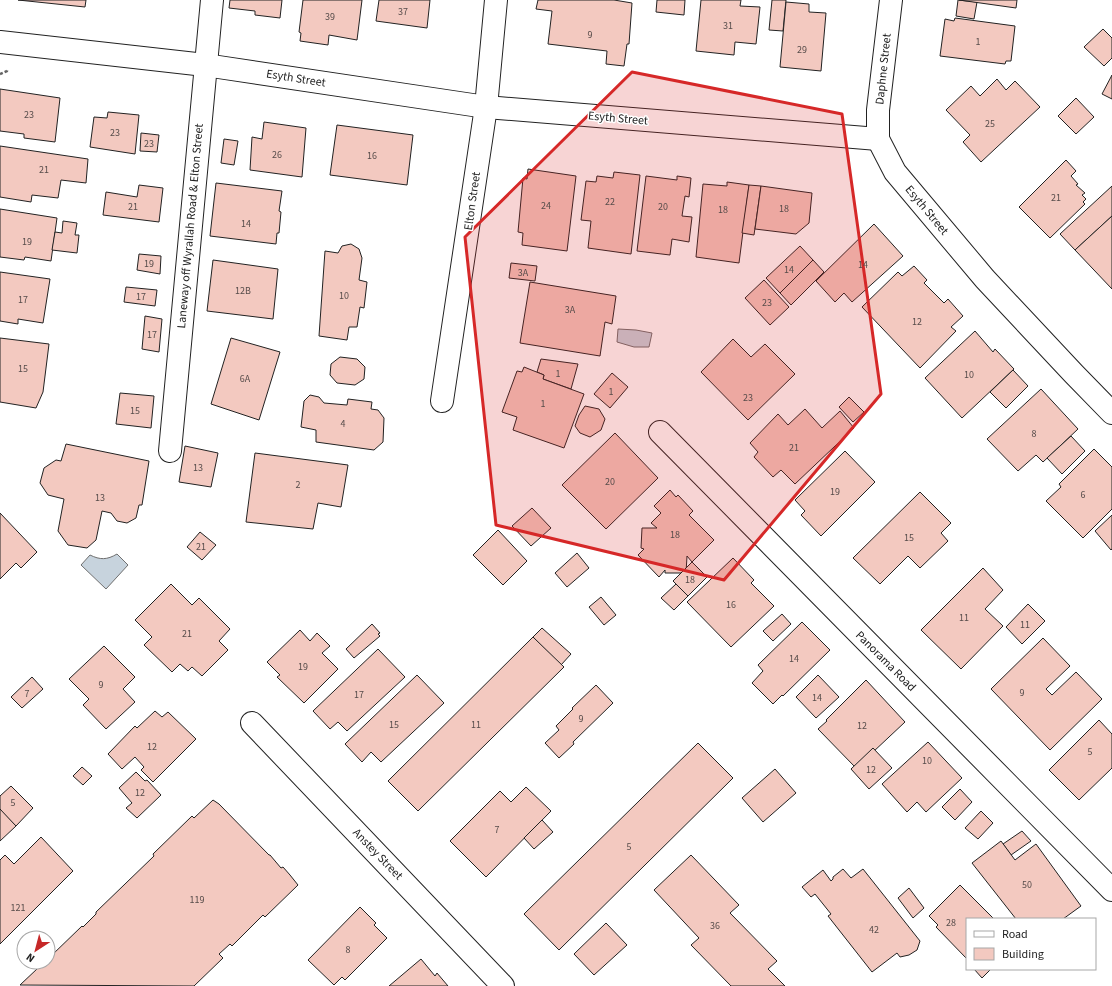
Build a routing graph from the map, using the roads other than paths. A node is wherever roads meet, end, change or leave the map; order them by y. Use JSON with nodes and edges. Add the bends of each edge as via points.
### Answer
{"nodes":[{"id":1,"x":212,"y":0,"type":"edge"},
{"id":2,"x":496,"y":0,"type":"edge"},
{"id":3,"x":890,"y":0,"type":"edge"},
{"id":4,"x":0,"y":42,"type":"edge"},
{"id":5,"x":205,"y":65,"type":"junction"},
{"id":6,"x":486,"y":107,"type":"junction"},
{"id":7,"x":878,"y":139,"type":"junction"},
{"id":8,"x":442,"y":401,"type":"dead end"},
{"id":9,"x":1112,"y":413,"type":"edge"},
{"id":10,"x":660,"y":432,"type":"dead end"},
{"id":11,"x":170,"y":451,"type":"dead end"},
{"id":12,"x":252,"y":723,"type":"dead end"},
{"id":13,"x":1112,"y":890,"type":"edge"},
{"id":14,"x":503,"y":986,"type":"edge"}],
"edges":[{"from":1,"to":5,"type":"street","name":"Laneway off Wyrallah Road & Elton Street"},
{"from":2,"to":6,"type":"street","name":"Elton Street"},
{"from":3,"to":7,"type":"street","name":"Daphne Street","via":[[878,110]]},
{"from":4,"to":5,"type":"street","name":"Esyth Street"},
{"from":5,"to":6,"type":"street","name":"Esyth Street"},
{"from":5,"to":11,"type":"street","name":"Laneway off Wyrallah Road & Elton Street"},
{"from":6,"to":7,"type":"street","name":"Esyth Street"},
{"from":6,"to":8,"type":"street","name":"Elton Street"},
{"from":7,"to":9,"type":"street","name":"Esyth Street","via":[[895,172],[980,273]]},
{"from":10,"to":13,"type":"street","name":"Panorama Road"},
{"from":12,"to":14,"type":"street","name":"Anstey Street"}]}
